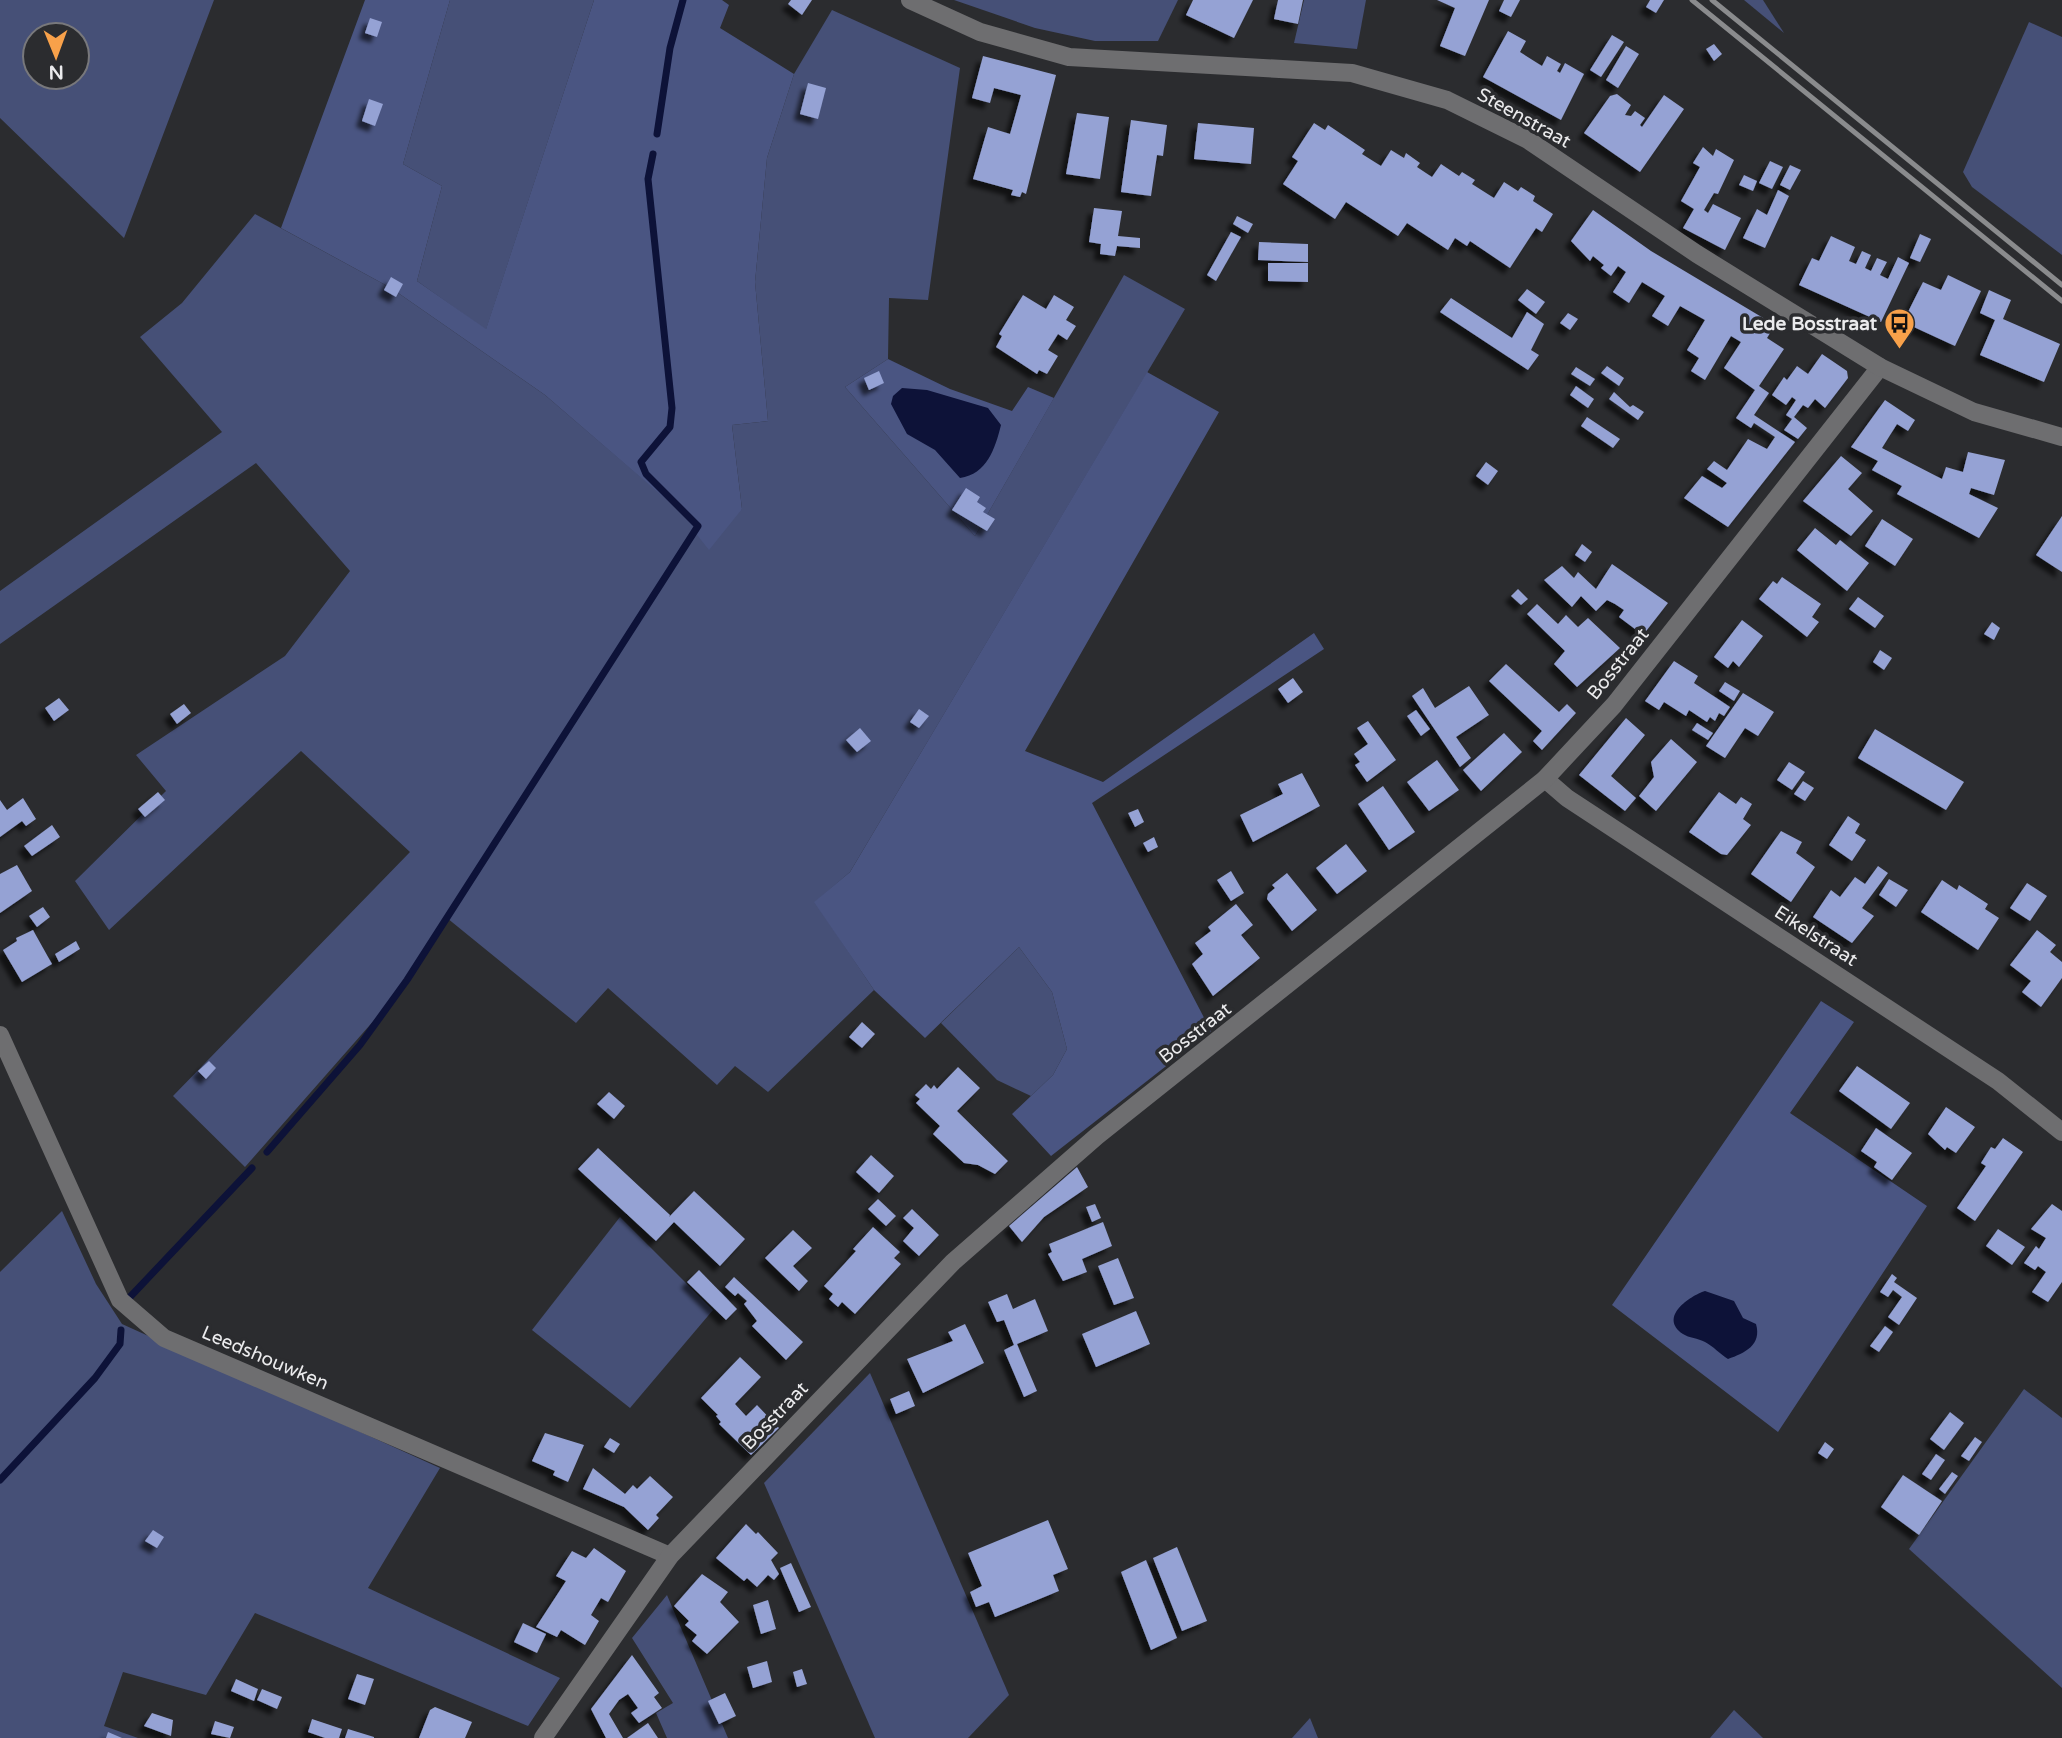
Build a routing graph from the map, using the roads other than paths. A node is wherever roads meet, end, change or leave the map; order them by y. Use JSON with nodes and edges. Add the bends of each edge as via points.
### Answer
{"nodes":[{"id":1,"x":910,"y":0,"type":"edge"},
{"id":2,"x":1880,"y":367,"type":"junction"},
{"id":3,"x":2062,"y":437,"type":"edge"},
{"id":4,"x":1545,"y":779,"type":"junction"},
{"id":5,"x":0,"y":1035,"type":"edge"},
{"id":6,"x":2062,"y":1132,"type":"edge"},
{"id":7,"x":670,"y":1556,"type":"junction"},
{"id":8,"x":543,"y":1738,"type":"edge"}],
"edges":[{"from":1,"to":2,"type":"street","name":"Steenstraat","via":[[980,32],[1069,57],[1352,73],[1447,100],[1528,140],[1697,254]]},
{"from":2,"to":3,"type":"street","name":"Steenstraat","via":[[1974,412]]},
{"from":2,"to":4,"type":"street","name":"Bosstraat","via":[[1614,705]]},
{"from":4,"to":6,"type":"street","name":"Eikelstraat","via":[[1567,798],[1998,1081]]},
{"from":4,"to":7,"type":"street","name":"Bosstraat","via":[[1097,1136],[953,1262]]},
{"from":5,"to":7,"type":"street","name":"Leedshouwken","via":[[120,1300],[164,1338]]},
{"from":7,"to":8,"type":"street","name":"Bosstraat"}]}
